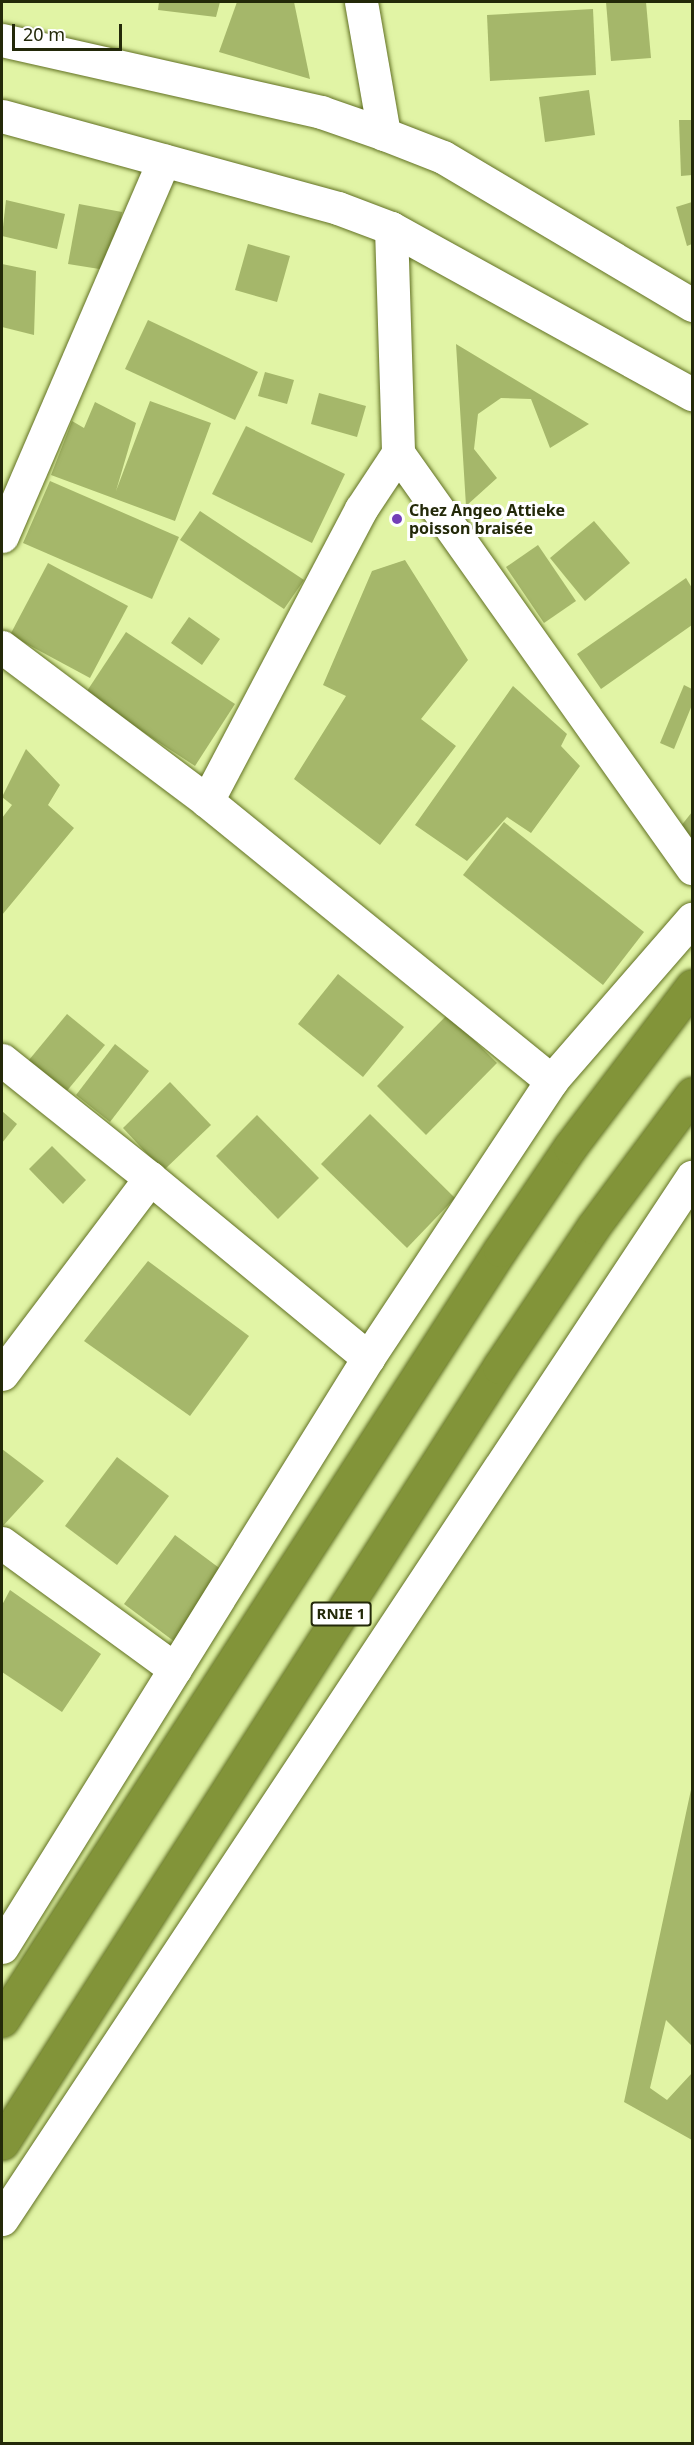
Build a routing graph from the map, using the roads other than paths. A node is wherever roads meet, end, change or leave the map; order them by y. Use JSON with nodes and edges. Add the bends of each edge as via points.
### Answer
{"nodes":[{"id":1,"x":361,"y":2,"type":"edge"},
{"id":2,"x":2,"y":40,"type":"edge"},
{"id":3,"x":2,"y":116,"type":"edge"},
{"id":4,"x":384,"y":134,"type":"junction"},
{"id":5,"x":164,"y":160,"type":"junction"},
{"id":6,"x":391,"y":228,"type":"junction"},
{"id":7,"x":693,"y":305,"type":"edge"},
{"id":8,"x":693,"y":394,"type":"edge"},
{"id":9,"x":398,"y":453,"type":"junction"},
{"id":10,"x":2,"y":536,"type":"edge"},
{"id":11,"x":2,"y":647,"type":"edge"},
{"id":12,"x":207,"y":801,"type":"junction"},
{"id":13,"x":693,"y":868,"type":"edge"},
{"id":14,"x":693,"y":919,"type":"edge"},
{"id":15,"x":693,"y":986,"type":"edge"},
{"id":16,"x":2,"y":1060,"type":"edge"},
{"id":17,"x":551,"y":1080,"type":"junction"},
{"id":18,"x":693,"y":1094,"type":"edge"},
{"id":19,"x":693,"y":1177,"type":"edge"},
{"id":20,"x":150,"y":1178,"type":"junction"},
{"id":21,"x":368,"y":1358,"type":"junction"},
{"id":22,"x":2,"y":1374,"type":"edge"},
{"id":23,"x":2,"y":1543,"type":"edge"},
{"id":24,"x":176,"y":1669,"type":"junction"},
{"id":25,"x":2,"y":1947,"type":"edge"},
{"id":26,"x":2,"y":2020,"type":"edge"},
{"id":27,"x":2,"y":2143,"type":"edge"},
{"id":28,"x":2,"y":2219,"type":"edge"}],
"edges":[{"from":1,"to":4,"type":"street"},
{"from":2,"to":4,"type":"street","via":[[321,112]]},
{"from":3,"to":5,"type":"street"},
{"from":4,"to":7,"type":"street","via":[[443,157]]},
{"from":5,"to":6,"type":"street","via":[[338,208]]},
{"from":5,"to":10,"type":"street"},
{"from":6,"to":8,"type":"street"},
{"from":6,"to":9,"type":"street"},
{"from":9,"to":12,"type":"street","via":[[361,509]]},
{"from":9,"to":13,"type":"street"},
{"from":11,"to":12,"type":"street"},
{"from":12,"to":17,"type":"street"},
{"from":14,"to":17,"type":"street"},
{"from":15,"to":26,"type":"highway","via":[[596,1112],[500,1250]]},
{"from":16,"to":20,"type":"street"},
{"from":17,"to":21,"type":"street"},
{"from":18,"to":27,"type":"highway","number":"RNIE 1","via":[[593,1227],[500,1367]]},
{"from":19,"to":28,"type":"street"},
{"from":20,"to":21,"type":"street"},
{"from":20,"to":22,"type":"street"},
{"from":21,"to":24,"type":"street"},
{"from":23,"to":24,"type":"street"},
{"from":24,"to":25,"type":"street"}]}
